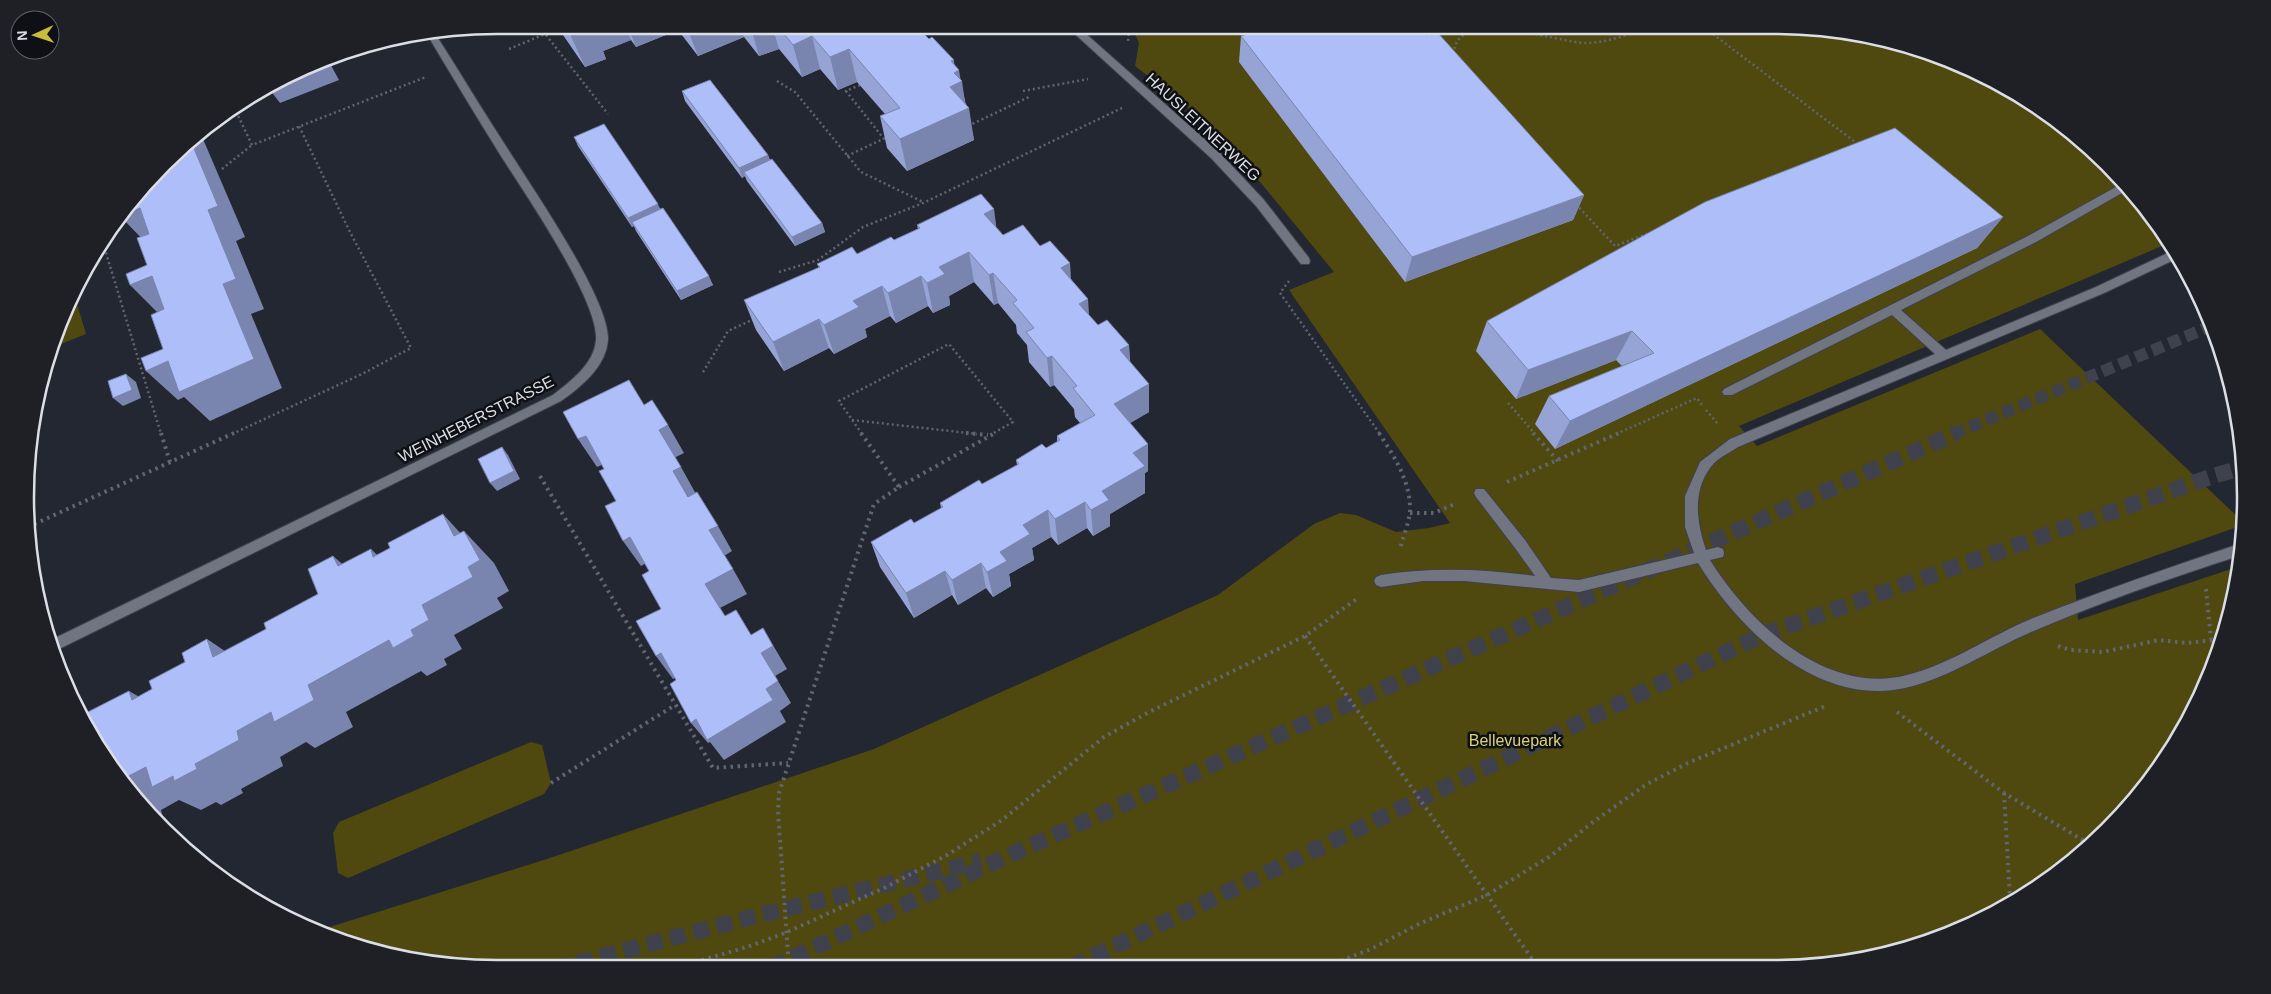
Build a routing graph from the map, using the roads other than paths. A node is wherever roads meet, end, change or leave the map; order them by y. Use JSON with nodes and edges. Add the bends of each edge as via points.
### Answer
{"nodes":[{"id":1,"x":1080,"y":34,"type":"edge"},
{"id":2,"x":434,"y":39,"type":"edge"},
{"id":3,"x":2120,"y":189,"type":"edge"},
{"id":4,"x":2170,"y":257,"type":"edge"},
{"id":5,"x":1305,"y":261,"type":"dead end"},
{"id":6,"x":1892,"y":308,"type":"junction"},
{"id":7,"x":1944,"y":356,"type":"junction"},
{"id":8,"x":1728,"y":392,"type":"dead end"},
{"id":9,"x":1480,"y":493,"type":"dead end"},
{"id":10,"x":2234,"y":552,"type":"edge"},
{"id":11,"x":1718,"y":553,"type":"dead end"},
{"id":12,"x":1701,"y":557,"type":"junction"},
{"id":13,"x":1382,"y":581,"type":"road end"},
{"id":14,"x":1547,"y":584,"type":"junction"},
{"id":15,"x":57,"y":644,"type":"edge"}],
"edges":[{"from":1,"to":5,"type":"street","name":"HAUSLEITNERWEG","via":[[1214,155],[1260,202]]},
{"from":2,"to":15,"type":"street","name":"WEINHEBERSTRASSE","via":[[582,283],[598,316],[603,338],[597,358],[580,381],[557,398]]},
{"from":3,"to":6,"type":"street","via":[[2032,239]]},
{"from":4,"to":7,"type":"street"},
{"from":6,"to":7,"type":"street"},
{"from":6,"to":8,"type":"street"},
{"from":7,"to":12,"type":"street","via":[[1734,443],[1705,464],[1692,490],[1690,507],[1692,530]]},
{"from":9,"to":14,"type":"street"},
{"from":10,"to":12,"type":"street","via":[[2024,629],[1923,676],[1894,684],[1861,685],[1826,674],[1790,654],[1766,635],[1719,587]]},
{"from":11,"to":12,"type":"street"},
{"from":12,"to":14,"type":"street","via":[[1579,586]]},
{"from":13,"to":14,"type":"street","via":[[1421,575],[1471,574]]}]}
